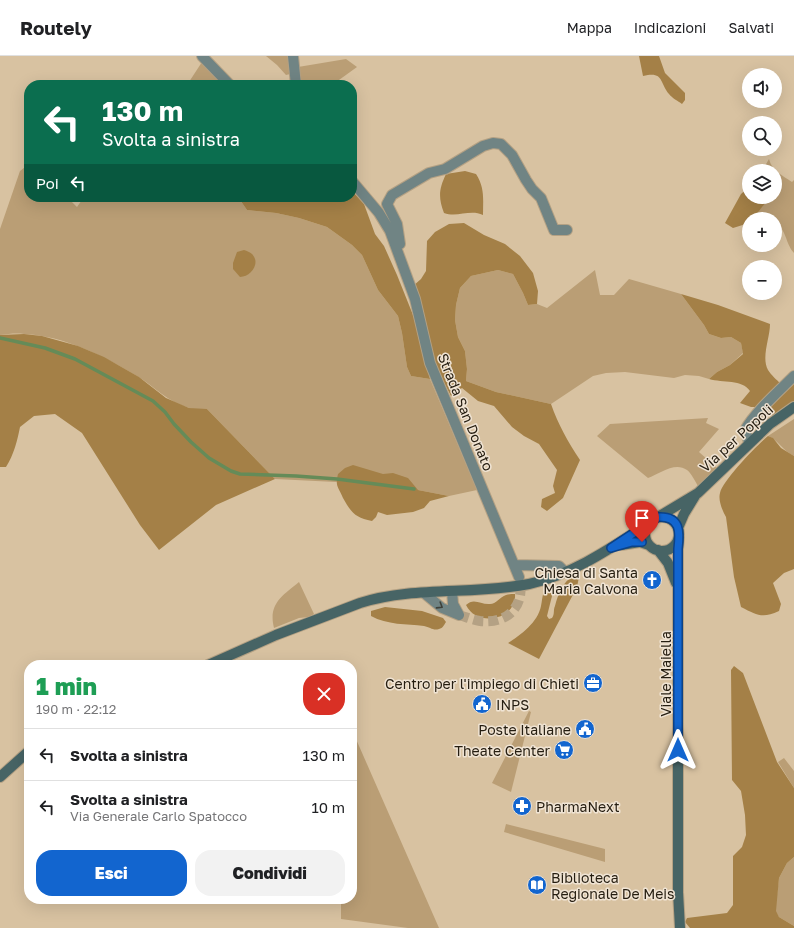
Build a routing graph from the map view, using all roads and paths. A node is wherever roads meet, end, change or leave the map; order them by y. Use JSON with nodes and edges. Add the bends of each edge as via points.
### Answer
{"nodes":[{"id":1,"x":202,"y":56,"type":"edge"},
{"id":2,"x":293,"y":56,"type":"edge"},
{"id":3,"x":225,"y":80,"type":"edge"},
{"id":4,"x":295,"y":80,"type":"edge"},
{"id":5,"x":357,"y":187,"type":"edge"},
{"id":6,"x":567,"y":230,"type":"dead end"},
{"id":7,"x":403,"y":264,"type":"junction"},
{"id":8,"x":794,"y":376,"type":"edge"},
{"id":9,"x":794,"y":407,"type":"edge"},
{"id":10,"x":749,"y":442,"type":"junction"},
{"id":11,"x":698,"y":493,"type":"junction"},
{"id":12,"x":658,"y":517,"type":"junction"},
{"id":13,"x":648,"y":524,"type":"junction"},
{"id":14,"x":679,"y":532,"type":"junction"},
{"id":15,"x":611,"y":548,"type":"junction"},
{"id":16,"x":654,"y":548,"type":"junction"},
{"id":17,"x":515,"y":565,"type":"junction"},
{"id":18,"x":565,"y":572,"type":"junction"},
{"id":19,"x":519,"y":577,"type":"tunnel mouth"},
{"id":20,"x":678,"y":589,"type":"junction"},
{"id":21,"x":452,"y":591,"type":"junction"},
{"id":22,"x":424,"y":593,"type":"junction"},
{"id":23,"x":219,"y":660,"type":"edge"},
{"id":24,"x":24,"y":755,"type":"edge"},
{"id":25,"x":0,"y":777,"type":"edge"},
{"id":26,"x":680,"y":928,"type":"edge"}],
"edges":[{"from":1,"to":3,"type":"street"},
{"from":2,"to":4,"type":"street"},
{"from":5,"to":7,"type":"street","name":"Strada San Donato","via":[[390,231]]},
{"from":6,"to":7,"type":"street","name":"Strada San Donato","via":[[554,230],[541,198],[532,189],[512,155],[501,144],[493,143],[483,146],[445,170],[429,173],[392,195],[387,204],[397,224]]},
{"from":7,"to":17,"type":"street","name":"Strada San Donato","via":[[415,299],[430,363],[507,552]]},
{"from":8,"to":10,"type":"street","via":[[748,425],[745,430]]},
{"from":9,"to":10,"type":"main road","name":"Via per Popoli"},
{"from":10,"to":11,"type":"main road","name":"Via per Popoli"},
{"from":11,"to":12,"type":"main road","name":"Via per Popoli"},
{"from":11,"to":14,"type":"main road","name":"Via per Popoli","via":[[684,514]]},
{"from":12,"to":13,"type":"main road"},
{"from":12,"to":14,"type":"main road","via":[[672,519]]},
{"from":13,"to":15,"type":"main road"},
{"from":13,"to":16,"type":"main road","via":[[645,535]]},
{"from":14,"to":16,"type":"main road","via":[[678,541],[672,548]]},
{"from":14,"to":20,"type":"main road","name":"Viale Maiella"},
{"from":15,"to":16,"type":"main road","via":[[632,542],[642,542]]},
{"from":15,"to":18,"type":"main road"},
{"from":16,"to":20,"type":"main road","name":"Viale Maiella","via":[[668,563]]},
{"from":17,"to":18,"type":"street","via":[[559,566]]},
{"from":17,"to":19,"type":"street","name":"Strada San Donato"},
{"from":18,"to":21,"type":"main road","via":[[528,584]]},
{"from":20,"to":26,"type":"main road","name":"Viale Maiella"},
{"from":21,"to":22,"type":"main road"},
{"from":22,"to":21,"type":"street","one_way":true,"via":[[442,608],[459,615]]},
{"from":22,"to":23,"type":"main road","via":[[385,597],[360,603]]},
{"from":24,"to":25,"type":"main road"}]}
